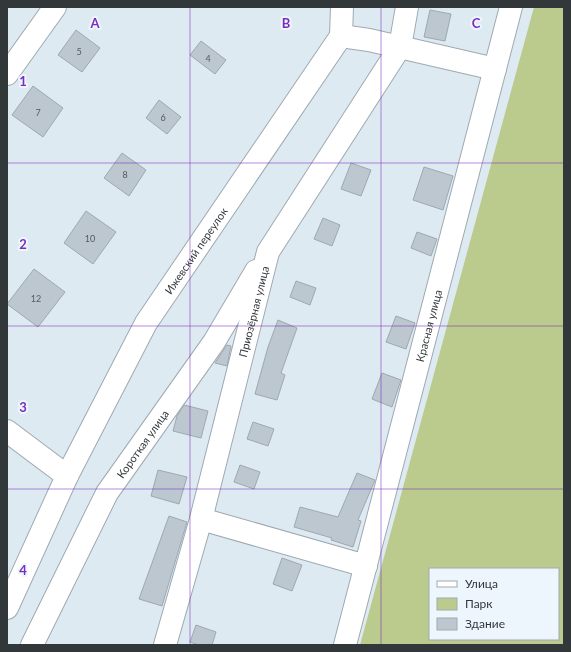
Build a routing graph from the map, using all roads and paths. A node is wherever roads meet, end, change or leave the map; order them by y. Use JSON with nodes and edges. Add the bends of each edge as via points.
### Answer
{"nodes":[{"id":1,"x":55,"y":7,"type":"edge"},
{"id":2,"x":342,"y":7,"type":"edge"},
{"id":3,"x":407,"y":7,"type":"edge"},
{"id":4,"x":511,"y":7,"type":"edge"},
{"id":5,"x":341,"y":36,"type":"junction"},
{"id":6,"x":400,"y":47,"type":"junction"},
{"id":7,"x":495,"y":69,"type":"junction"},
{"id":8,"x":7,"y":74,"type":"edge"},
{"id":9,"x":268,"y":252,"type":"junction"},
{"id":10,"x":7,"y":432,"type":"edge"},
{"id":11,"x":67,"y":476,"type":"junction"},
{"id":12,"x":202,"y":519,"type":"junction"},
{"id":13,"x":366,"y":566,"type":"junction"},
{"id":14,"x":7,"y":608,"type":"edge"},
{"id":15,"x":32,"y":645,"type":"edge"},
{"id":16,"x":165,"y":645,"type":"edge"},
{"id":17,"x":345,"y":645,"type":"edge"}],
"edges":[{"from":1,"to":8,"type":"street"},
{"from":2,"to":5,"type":"street"},
{"from":3,"to":6,"type":"street","name":"Приозёрная улица"},
{"from":4,"to":7,"type":"street","name":"Красная улица"},
{"from":5,"to":6,"type":"street"},
{"from":5,"to":11,"type":"street","name":"Ижевский переулок","via":[[146,323]]},
{"from":6,"to":7,"type":"street"},
{"from":6,"to":9,"type":"street","name":"Приозёрная улица"},
{"from":7,"to":13,"type":"street","name":"Красная улица"},
{"from":9,"to":12,"type":"street","name":"Приозёрная улица"},
{"from":9,"to":15,"type":"street","name":"Короткая улица","via":[[214,342],[107,493]]},
{"from":10,"to":11,"type":"street"},
{"from":11,"to":14,"type":"street","name":"Ижевский переулок"},
{"from":12,"to":13,"type":"street"},
{"from":12,"to":16,"type":"street","name":"Приозёрная улица"},
{"from":13,"to":17,"type":"street","name":"Красная улица"}]}
